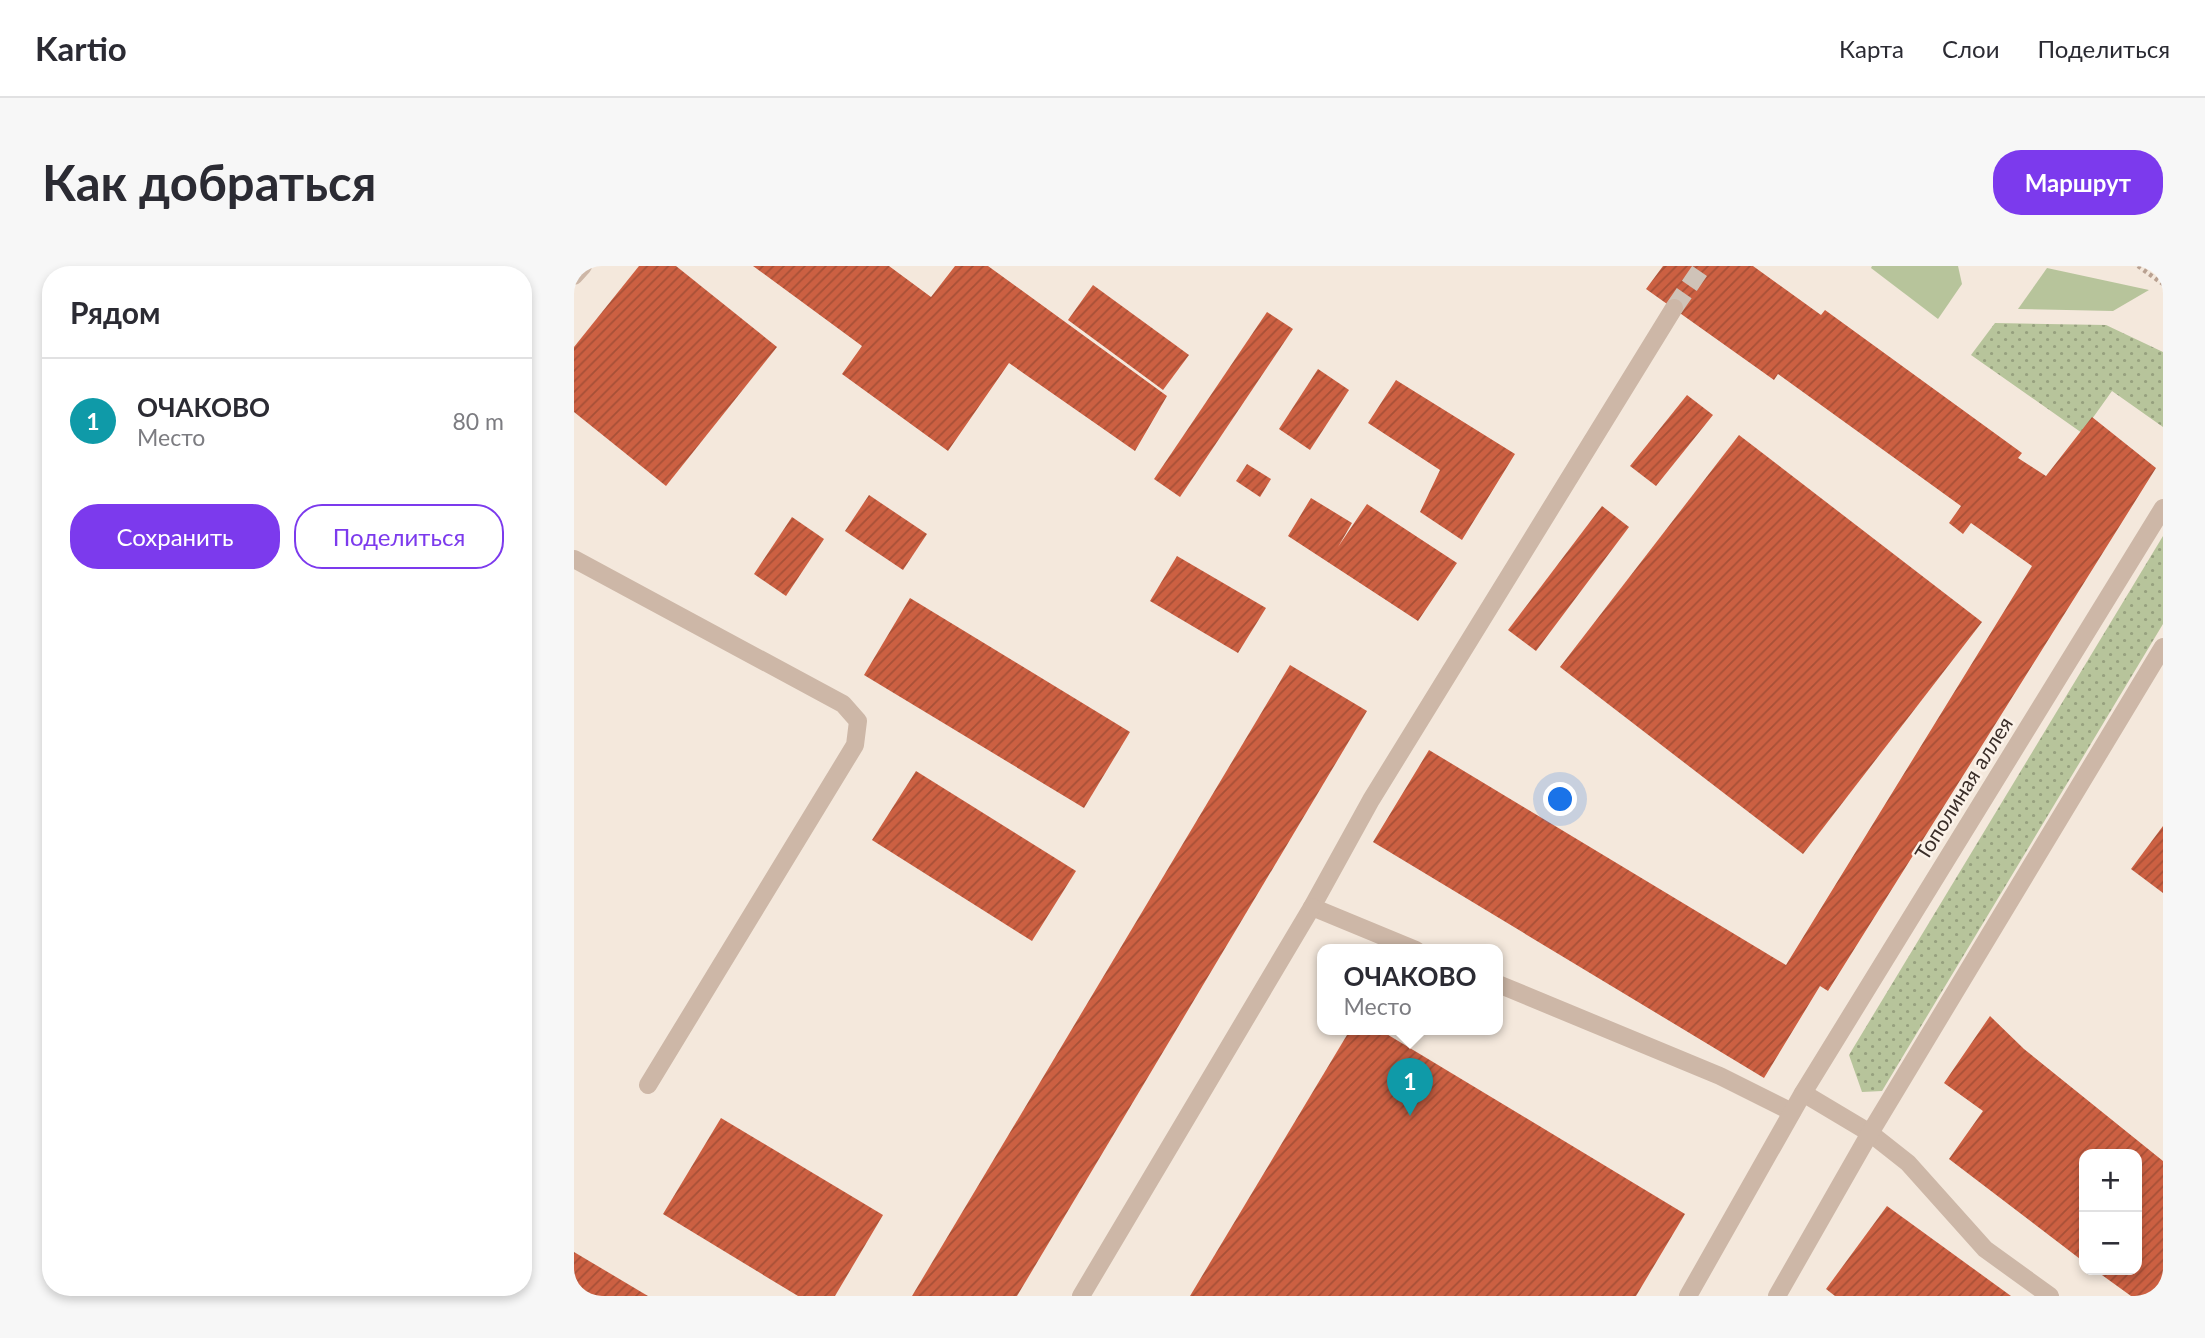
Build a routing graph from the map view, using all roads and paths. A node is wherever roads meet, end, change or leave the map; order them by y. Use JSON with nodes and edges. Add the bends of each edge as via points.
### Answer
{"nodes":[{"id":1,"x":583,"y":266,"type":"edge"},
{"id":2,"x":2138,"y":266,"type":"edge"},
{"id":3,"x":574,"y":276,"type":"edge"},
{"id":4,"x":2163,"y":284,"type":"edge"},
{"id":5,"x":1674,"y":308,"type":"tunnel mouth"},
{"id":6,"x":2163,"y":508,"type":"edge"},
{"id":7,"x":574,"y":559,"type":"edge"},
{"id":8,"x":2163,"y":648,"type":"edge"},
{"id":9,"x":1312,"y":907,"type":"junction"},
{"id":10,"x":1401,"y":944,"type":"edge"},
{"id":11,"x":1503,"y":986,"type":"edge"},
{"id":12,"x":648,"y":1085,"type":"dead end"},
{"id":13,"x":1803,"y":1093,"type":"junction"},
{"id":14,"x":1792,"y":1112,"type":"junction"},
{"id":15,"x":1870,"y":1133,"type":"junction"},
{"id":16,"x":1081,"y":1296,"type":"edge"},
{"id":17,"x":1688,"y":1296,"type":"edge"},
{"id":18,"x":1776,"y":1296,"type":"edge"},
{"id":19,"x":2050,"y":1296,"type":"edge"}],
"edges":[{"from":1,"to":3,"type":"street"},
{"from":2,"to":4,"type":"path"},
{"from":5,"to":9,"type":"street","via":[[1371,800]]},
{"from":6,"to":13,"type":"street","name":"Тополиная аллея"},
{"from":7,"to":12,"type":"street","via":[[843,704],[858,721],[855,745]]},
{"from":8,"to":15,"type":"street"},
{"from":9,"to":10,"type":"street"},
{"from":9,"to":16,"type":"street"},
{"from":11,"to":14,"type":"street","via":[[1720,1076]]},
{"from":13,"to":14,"type":"street","name":"Тополиная аллея"},
{"from":13,"to":15,"type":"street"},
{"from":14,"to":17,"type":"street","name":"Тополиная аллея"},
{"from":15,"to":18,"type":"street"},
{"from":15,"to":19,"type":"street","via":[[1909,1163],[1985,1249]]}]}
